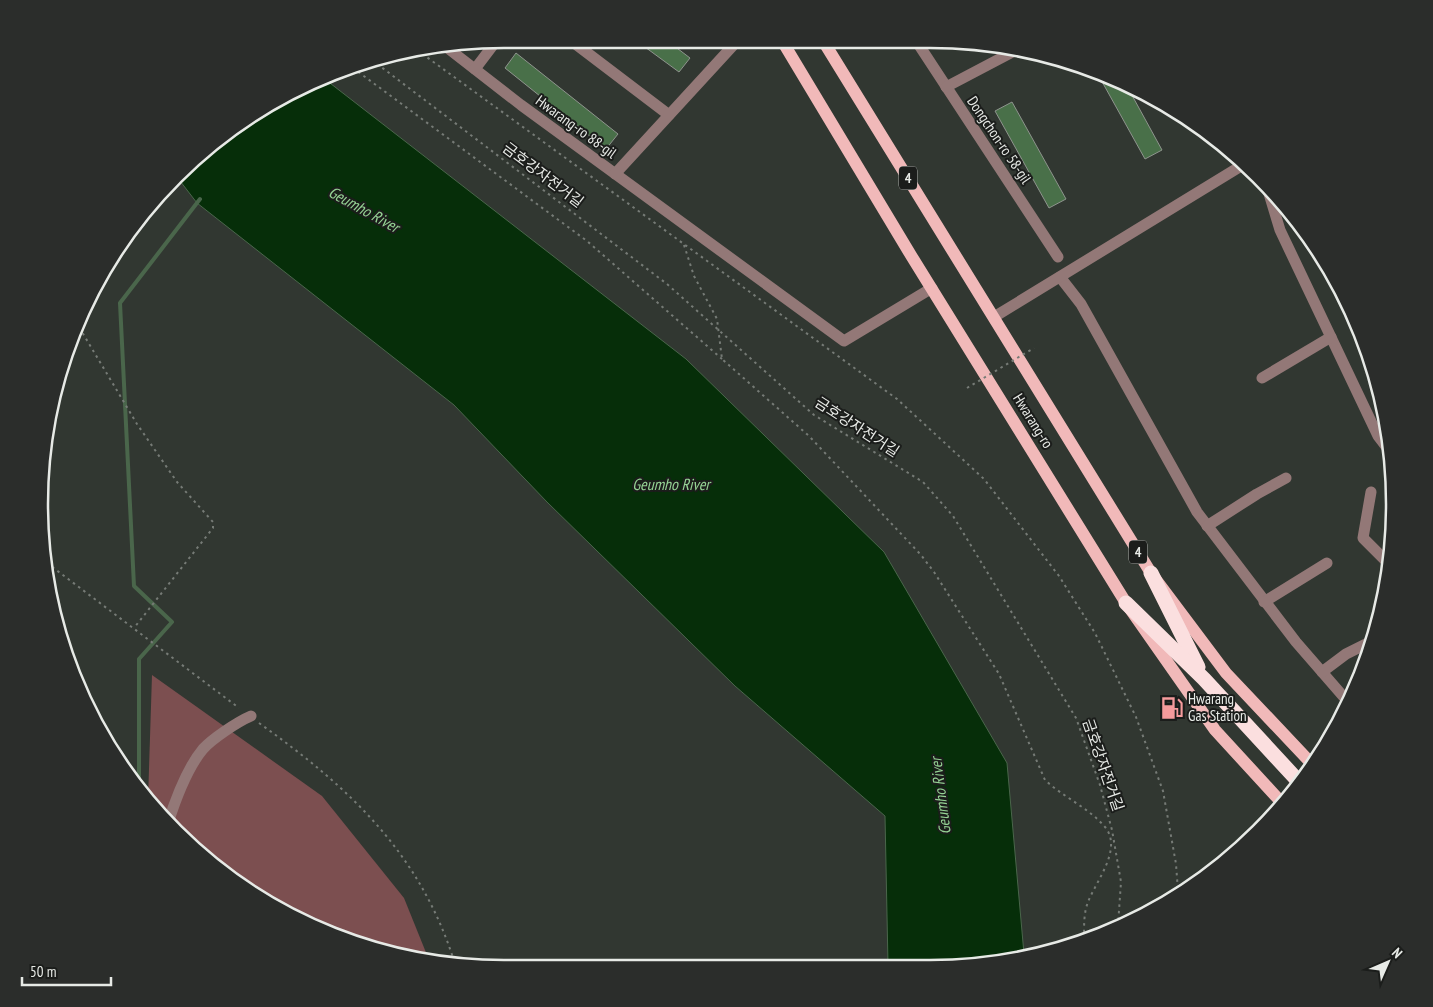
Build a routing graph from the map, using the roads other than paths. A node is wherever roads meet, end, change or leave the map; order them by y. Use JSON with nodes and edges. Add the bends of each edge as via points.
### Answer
{"nodes":[{"id":1,"x":491,"y":48,"type":"edge"},
{"id":2,"x":581,"y":48,"type":"edge"},
{"id":3,"x":731,"y":48,"type":"edge"},
{"id":4,"x":786,"y":48,"type":"edge"},
{"id":5,"x":828,"y":48,"type":"edge"},
{"id":6,"x":921,"y":48,"type":"edge"},
{"id":7,"x":450,"y":50,"type":"edge"},
{"id":8,"x":1008,"y":54,"type":"edge"},
{"id":9,"x":474,"y":69,"type":"junction"},
{"id":10,"x":946,"y":87,"type":"junction"},
{"id":11,"x":669,"y":115,"type":"junction"},
{"id":12,"x":1238,"y":168,"type":"edge"},
{"id":13,"x":615,"y":174,"type":"junction"},
{"id":14,"x":1272,"y":203,"type":"edge"},
{"id":15,"x":1058,"y":257,"type":"dead end"},
{"id":16,"x":1060,"y":277,"type":"junction"},
{"id":17,"x":932,"y":288,"type":"junction"},
{"id":18,"x":994,"y":317,"type":"junction"},
{"id":19,"x":1331,"y":337,"type":"junction"},
{"id":20,"x":1262,"y":378,"type":"dead end"},
{"id":21,"x":1381,"y":440,"type":"edge"},
{"id":22,"x":1286,"y":478,"type":"dead end"},
{"id":23,"x":1371,"y":492,"type":"dead end"},
{"id":24,"x":1207,"y":526,"type":"junction"},
{"id":25,"x":1383,"y":558,"type":"edge"},
{"id":26,"x":1327,"y":563,"type":"dead end"},
{"id":27,"x":1151,"y":572,"type":"junction"},
{"id":28,"x":1264,"y":602,"type":"junction"},
{"id":29,"x":1126,"y":603,"type":"junction"},
{"id":30,"x":1362,"y":646,"type":"edge"},
{"id":31,"x":1322,"y":672,"type":"junction"},
{"id":32,"x":1204,"y":680,"type":"junction"},
{"id":33,"x":1343,"y":696,"type":"edge"},
{"id":34,"x":251,"y":716,"type":"road end"},
{"id":35,"x":1307,"y":759,"type":"edge"},
{"id":36,"x":1294,"y":777,"type":"edge"},
{"id":37,"x":1277,"y":798,"type":"edge"},
{"id":38,"x":171,"y":815,"type":"edge"}],
"edges":[{"from":1,"to":9,"type":"street"},
{"from":2,"to":11,"type":"street"},
{"from":3,"to":11,"type":"street","name":"Hwarang-ro 88-gil"},
{"from":4,"to":17,"type":"main road","name":"Hwarang-ro"},
{"from":5,"to":18,"type":"main road","name":"Hwarang-ro","number":"4"},
{"from":6,"to":10,"type":"street","name":"Dongchon-ro 58-gil"},
{"from":7,"to":9,"type":"street","name":"Hwarang-ro 88-gil"},
{"from":8,"to":10,"type":"street"},
{"from":9,"to":13,"type":"street","name":"Hwarang-ro 88-gil"},
{"from":10,"to":15,"type":"street","name":"Dongchon-ro 58-gil"},
{"from":11,"to":13,"type":"street","name":"Hwarang-ro 88-gil"},
{"from":12,"to":16,"type":"street"},
{"from":13,"to":17,"type":"street","via":[[844,341]]},
{"from":14,"to":19,"type":"street","via":[[1280,230]]},
{"from":16,"to":18,"type":"street"},
{"from":16,"to":24,"type":"street","via":[[1082,304]]},
{"from":17,"to":29,"type":"main road","name":"Hwarang-ro"},
{"from":18,"to":27,"type":"main road","name":"Hwarang-ro","number":"4"},
{"from":19,"to":20,"type":"street"},
{"from":19,"to":21,"type":"street"},
{"from":22,"to":24,"type":"street"},
{"from":23,"to":25,"type":"street","via":[[1363,538]]},
{"from":24,"to":28,"type":"street"},
{"from":26,"to":28,"type":"street"},
{"from":27,"to":32,"type":"highway"},
{"from":27,"to":35,"type":"main road","name":"Hwarang-ro","number":"4","via":[[1226,673]]},
{"from":28,"to":31,"type":"street"},
{"from":29,"to":32,"type":"highway"},
{"from":29,"to":37,"type":"main road","name":"Hwarang-ro","via":[[1215,730]]},
{"from":30,"to":31,"type":"street"},
{"from":31,"to":33,"type":"street"},
{"from":32,"to":36,"type":"highway"},
{"from":34,"to":38,"type":"street","via":[[203,749],[177,795]]}]}
